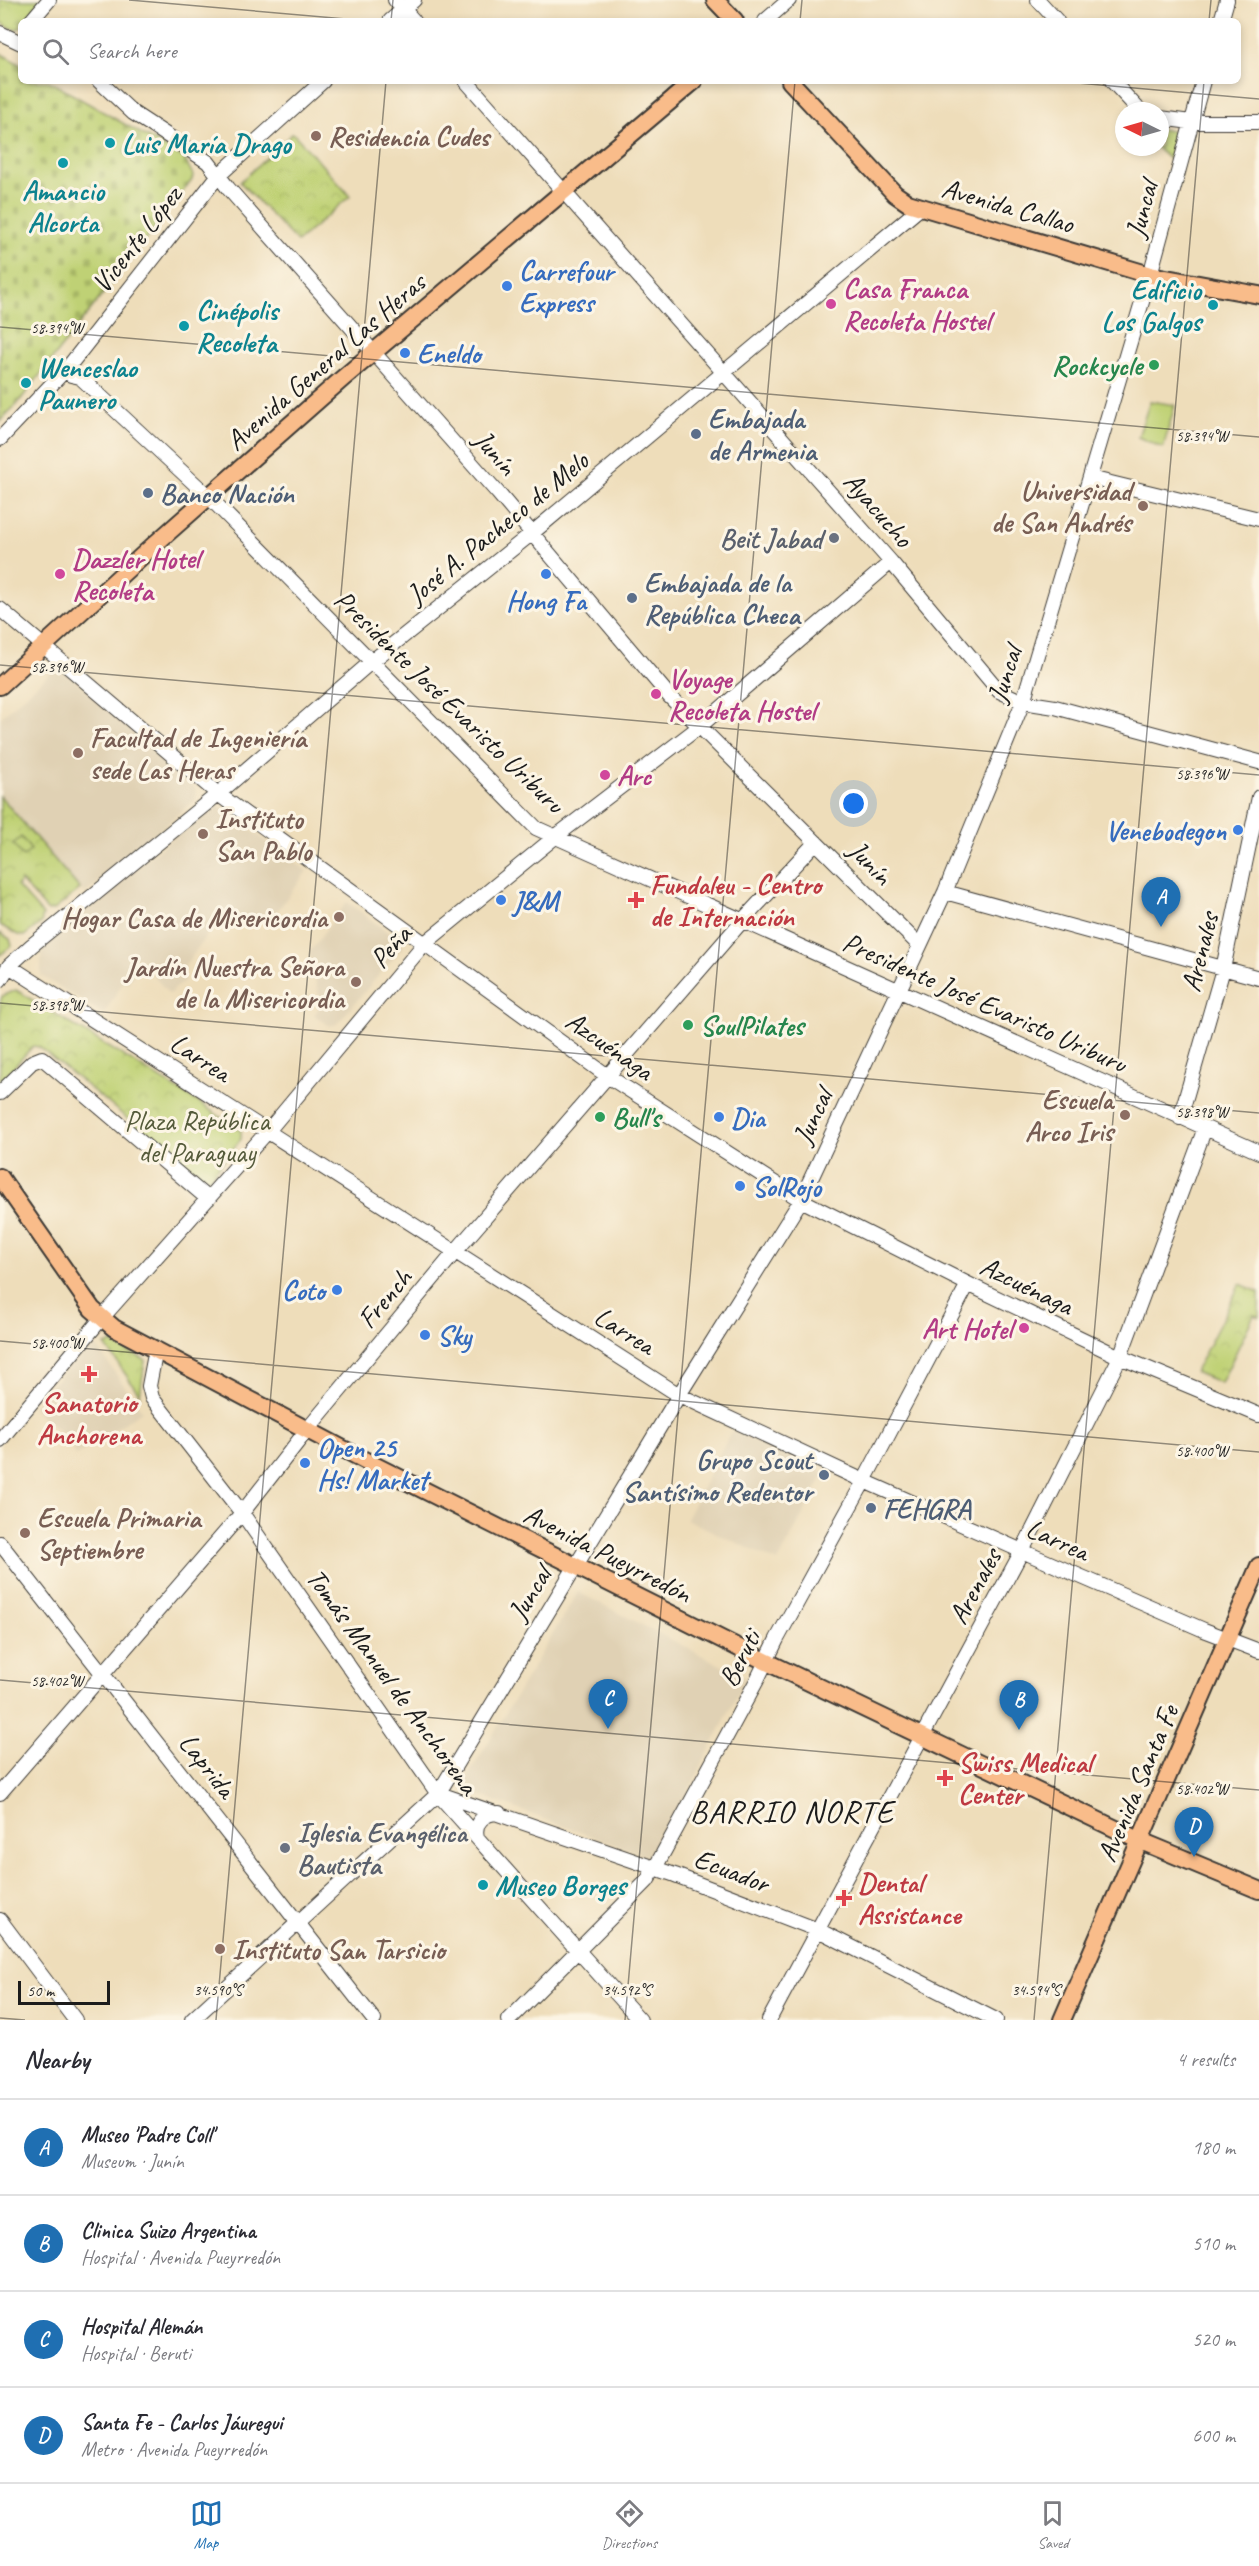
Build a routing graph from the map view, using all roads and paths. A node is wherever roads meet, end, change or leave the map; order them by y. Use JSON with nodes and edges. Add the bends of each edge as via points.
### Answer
{"nodes":[{"id":1,"x":50,"y":0,"type":"edge"},
{"id":2,"x":715,"y":0,"type":"edge"},
{"id":3,"x":789,"y":0,"type":"edge"},
{"id":4,"x":1038,"y":0,"type":"edge"},
{"id":5,"x":1227,"y":0,"type":"edge"},
{"id":6,"x":404,"y":3,"type":"edge"},
{"id":7,"x":34,"y":18,"type":"edge"},
{"id":8,"x":392,"y":18,"type":"edge"},
{"id":9,"x":412,"y":18,"type":"edge"},
{"id":10,"x":732,"y":18,"type":"edge"},
{"id":11,"x":768,"y":18,"type":"edge"},
{"id":12,"x":1054,"y":18,"type":"edge"},
{"id":13,"x":1222,"y":18,"type":"edge"},
{"id":14,"x":0,"y":33,"type":"edge"},
{"id":15,"x":18,"y":42,"type":"edge"},
{"id":16,"x":102,"y":84,"type":"edge"},
{"id":17,"x":320,"y":84,"type":"edge"},
{"id":18,"x":469,"y":84,"type":"edge"},
{"id":19,"x":695,"y":84,"type":"edge"},
{"id":20,"x":793,"y":84,"type":"edge"},
{"id":21,"x":1115,"y":84,"type":"edge"},
{"id":22,"x":1202,"y":84,"type":"edge"},
{"id":23,"x":1132,"y":102,"type":"edge"},
{"id":24,"x":1169,"y":119,"type":"edge"},
{"id":25,"x":1191,"y":122,"type":"junction"},
{"id":26,"x":1259,"y":122,"type":"edge"},
{"id":27,"x":218,"y":176,"type":"junction"},
{"id":28,"x":563,"y":193,"type":"junction"},
{"id":29,"x":920,"y":208,"type":"junction"},
{"id":30,"x":1150,"y":275,"type":"junction"},
{"id":31,"x":1259,"y":295,"type":"edge"},
{"id":32,"x":374,"y":351,"type":"junction"},
{"id":33,"x":69,"y":366,"type":"junction"},
{"id":34,"x":723,"y":372,"type":"junction"},
{"id":35,"x":0,"y":439,"type":"edge"},
{"id":36,"x":1090,"y":478,"type":"junction"},
{"id":37,"x":209,"y":497,"type":"junction"},
{"id":38,"x":1259,"y":519,"type":"edge"},
{"id":39,"x":531,"y":534,"type":"junction"},
{"id":40,"x":891,"y":562,"type":"junction"},
{"id":41,"x":0,"y":609,"type":"edge"},
{"id":42,"x":45,"y":646,"type":"junction"},
{"id":43,"x":371,"y":662,"type":"junction"},
{"id":44,"x":0,"y":686,"type":"edge"},
{"id":45,"x":1023,"y":702,"type":"junction"},
{"id":46,"x":699,"y":727,"type":"junction"},
{"id":47,"x":1259,"y":762,"type":"edge"},
{"id":48,"x":218,"y":794,"type":"junction"},
{"id":49,"x":1259,"y":797,"type":"edge"},
{"id":50,"x":555,"y":837,"type":"junction"},
{"id":51,"x":816,"y":842,"type":"junction"},
{"id":52,"x":945,"y":892,"type":"junction"},
{"id":53,"x":743,"y":920,"type":"junction"},
{"id":54,"x":424,"y":944,"type":"junction"},
{"id":55,"x":919,"y":945,"type":"junction"},
{"id":56,"x":9,"y":966,"type":"junction"},
{"id":57,"x":1223,"y":969,"type":"junction"},
{"id":58,"x":1259,"y":978,"type":"edge"},
{"id":59,"x":0,"y":980,"type":"edge"},
{"id":60,"x":899,"y":991,"type":"junction"},
{"id":61,"x":609,"y":1077,"type":"junction"},
{"id":62,"x":0,"y":1093,"type":"edge"},
{"id":63,"x":1180,"y":1118,"type":"junction"},
{"id":64,"x":1205,"y":1128,"type":"junction"},
{"id":65,"x":268,"y":1131,"type":"junction"},
{"id":66,"x":1259,"y":1152,"type":"edge"},
{"id":67,"x":0,"y":1177,"type":"edge"},
{"id":68,"x":208,"y":1198,"type":"junction"},
{"id":69,"x":801,"y":1200,"type":"junction"},
{"id":70,"x":455,"y":1252,"type":"junction"},
{"id":71,"x":968,"y":1284,"type":"junction"},
{"id":72,"x":101,"y":1319,"type":"junction"},
{"id":73,"x":156,"y":1349,"type":"junction"},
{"id":74,"x":1120,"y":1357,"type":"junction"},
{"id":75,"x":679,"y":1395,"type":"junction"},
{"id":76,"x":1259,"y":1415,"type":"edge"},
{"id":77,"x":307,"y":1430,"type":"junction"},
{"id":78,"x":0,"y":1440,"type":"edge"},
{"id":79,"x":864,"y":1481,"type":"junction"},
{"id":80,"x":242,"y":1513,"type":"junction"},
{"id":81,"x":0,"y":1543,"type":"edge"},
{"id":82,"x":1022,"y":1551,"type":"junction"},
{"id":83,"x":1259,"y":1566,"type":"edge"},
{"id":84,"x":575,"y":1567,"type":"junction"},
{"id":85,"x":1228,"y":1639,"type":"junction"},
{"id":86,"x":1259,"y":1651,"type":"edge"},
{"id":87,"x":765,"y":1661,"type":"junction"},
{"id":88,"x":102,"y":1672,"type":"junction"},
{"id":89,"x":921,"y":1737,"type":"junction"},
{"id":90,"x":0,"y":1793,"type":"edge"},
{"id":91,"x":438,"y":1794,"type":"junction"},
{"id":92,"x":499,"y":1813,"type":"junction"},
{"id":93,"x":477,"y":1837,"type":"junction"},
{"id":94,"x":1141,"y":1841,"type":"junction"},
{"id":95,"x":655,"y":1868,"type":"junction"},
{"id":96,"x":1259,"y":1890,"type":"edge"},
{"id":97,"x":0,"y":1920,"type":"edge"},
{"id":98,"x":298,"y":1921,"type":"junction"},
{"id":99,"x":818,"y":1930,"type":"junction"},
{"id":100,"x":578,"y":1950,"type":"junction"},
{"id":101,"x":75,"y":2020,"type":"edge"},
{"id":102,"x":192,"y":2020,"type":"edge"},
{"id":103,"x":374,"y":2020,"type":"edge"},
{"id":104,"x":508,"y":2020,"type":"edge"},
{"id":105,"x":640,"y":2020,"type":"edge"},
{"id":106,"x":769,"y":2020,"type":"edge"},
{"id":107,"x":996,"y":2020,"type":"edge"},
{"id":108,"x":1062,"y":2020,"type":"edge"}],
"edges":[{"from":1,"to":7,"type":"street"},
{"from":2,"to":10,"type":"main road"},
{"from":3,"to":11,"type":"street"},
{"from":4,"to":12,"type":"street"},
{"from":5,"to":13,"type":"street"},
{"from":6,"to":8,"type":"street"},
{"from":6,"to":9,"type":"street"},
{"from":14,"to":15,"type":"street"},
{"from":16,"to":27,"type":"street","name":"Junín","via":[[134,113],[208,162]]},
{"from":17,"to":27,"type":"street","name":"Vicente López"},
{"from":18,"to":28,"type":"street","name":"Ayacucho"},
{"from":19,"to":28,"type":"main road","name":"Avenida General Las Heras"},
{"from":20,"to":29,"type":"main road","name":"Avenida Callao","via":[[895,194]]},
{"from":21,"to":23,"type":"street"},
{"from":22,"to":25,"type":"street","name":"Juncal"},
{"from":24,"to":25,"type":"street"},
{"from":25,"to":26,"type":"street"},
{"from":25,"to":30,"type":"street","name":"Juncal"},
{"from":27,"to":32,"type":"street","name":"Junín"},
{"from":27,"to":33,"type":"street","name":"Vicente López"},
{"from":28,"to":32,"type":"main road","name":"Avenida General Las Heras"},
{"from":28,"to":34,"type":"street","name":"Ayacucho"},
{"from":29,"to":30,"type":"main road","name":"Avenida Callao"},
{"from":29,"to":34,"type":"street","name":"José A. Pacheco de Melo"},
{"from":30,"to":31,"type":"main road","name":"Avenida Callao"},
{"from":30,"to":36,"type":"street","name":"Juncal"},
{"from":32,"to":37,"type":"main road","name":"Avenida General Las Heras"},
{"from":32,"to":39,"type":"street","name":"Junín"},
{"from":33,"to":35,"type":"street","name":"Vicente López"},
{"from":33,"to":37,"type":"street","name":"Presidente José Evaristo Uriburu","via":[[71,375],[80,377]]},
{"from":34,"to":39,"type":"street","name":"José A. Pacheco de Melo"},
{"from":34,"to":40,"type":"street","name":"Ayacucho"},
{"from":36,"to":38,"type":"street"},
{"from":36,"to":45,"type":"street","name":"Juncal"},
{"from":37,"to":42,"type":"main road","name":"Avenida General Las Heras"},
{"from":37,"to":43,"type":"street","name":"Presidente José Evaristo Uriburu"},
{"from":39,"to":43,"type":"street","name":"José A. Pacheco de Melo"},
{"from":39,"to":46,"type":"street","name":"Junín"},
{"from":40,"to":45,"type":"street","name":"Ayacucho","via":[[999,691]]},
{"from":40,"to":46,"type":"street","name":"Peña"},
{"from":41,"to":42,"type":"street","name":"Azcuénaga"},
{"from":42,"to":44,"type":"main road","name":"Avenida General Las Heras"},
{"from":42,"to":48,"type":"street","name":"Azcuénaga"},
{"from":43,"to":48,"type":"street","name":"José A. Pacheco de Melo"},
{"from":43,"to":50,"type":"street","name":"Presidente José Evaristo Uriburu","via":[[536,828]]},
{"from":45,"to":47,"type":"street","name":"Ayacucho","via":[[1055,707]]},
{"from":45,"to":52,"type":"street","name":"Juncal"},
{"from":46,"to":50,"type":"street","name":"Peña"},
{"from":46,"to":51,"type":"street","name":"Junín"},
{"from":48,"to":54,"type":"street","name":"Azcuénaga"},
{"from":48,"to":56,"type":"street","name":"José A. Pacheco de Melo"},
{"from":49,"to":57,"type":"street","name":"Arenales"},
{"from":50,"to":53,"type":"street","name":"Presidente José Evaristo Uriburu"},
{"from":50,"to":54,"type":"street","name":"Peña"},
{"from":51,"to":53,"type":"street","name":"French"},
{"from":51,"to":55,"type":"street","name":"Junín"},
{"from":52,"to":55,"type":"street","name":"Juncal"},
{"from":52,"to":57,"type":"street"},
{"from":53,"to":60,"type":"street","name":"Presidente José Evaristo Uriburu"},
{"from":53,"to":61,"type":"street","name":"French"},
{"from":54,"to":61,"type":"street","name":"Azcuénaga"},
{"from":54,"to":65,"type":"street","name":"Peña"},
{"from":55,"to":60,"type":"street","name":"Juncal"},
{"from":56,"to":59,"type":"street","name":"José A. Pacheco de Melo"},
{"from":56,"to":65,"type":"street","name":"Larrea"},
{"from":57,"to":58,"type":"street"},
{"from":57,"to":63,"type":"street","name":"Arenales"},
{"from":60,"to":63,"type":"street","name":"Presidente José Evaristo Uriburu"},
{"from":60,"to":69,"type":"street","name":"Juncal"},
{"from":61,"to":69,"type":"street","name":"Azcuénaga"},
{"from":61,"to":70,"type":"street","name":"French"},
{"from":62,"to":68,"type":"street","via":[[32,1062],[42,1058]]},
{"from":63,"to":64,"type":"street","name":"Presidente José Evaristo Uriburu"},
{"from":64,"to":66,"type":"street","name":"Presidente José Evaristo Uriburu"},
{"from":64,"to":74,"type":"street","name":"Arenales"},
{"from":65,"to":68,"type":"street","name":"Peña"},
{"from":65,"to":70,"type":"street","name":"Larrea"},
{"from":67,"to":72,"type":"main road","name":"Avenida Pueyrredón"},
{"from":68,"to":72,"type":"street","name":"Peña"},
{"from":69,"to":71,"type":"street","name":"Azcuénaga"},
{"from":69,"to":75,"type":"street","name":"Juncal"},
{"from":70,"to":75,"type":"street","name":"Larrea"},
{"from":70,"to":77,"type":"street","name":"French"},
{"from":71,"to":74,"type":"street","name":"Azcuénaga"},
{"from":71,"to":79,"type":"street","name":"Beruti"},
{"from":72,"to":73,"type":"main road","name":"Avenida Pueyrredón"},
{"from":72,"to":78,"type":"street","name":"Peña"},
{"from":73,"to":77,"type":"main road","name":"Avenida Pueyrredón"},
{"from":73,"to":80,"type":"street","name":"Tomás Manuel de Anchorena","via":[[149,1386],[152,1398]]},
{"from":74,"to":76,"type":"street","name":"Azcuénaga"},
{"from":74,"to":82,"type":"street","name":"Arenales"},
{"from":75,"to":79,"type":"street","name":"Larrea"},
{"from":75,"to":84,"type":"street","name":"Juncal"},
{"from":77,"to":80,"type":"street","name":"French"},
{"from":77,"to":84,"type":"main road","name":"Avenida Pueyrredón"},
{"from":79,"to":82,"type":"street","name":"Larrea"},
{"from":79,"to":87,"type":"street","name":"Beruti"},
{"from":80,"to":88,"type":"street","name":"French"},
{"from":80,"to":91,"type":"street","name":"Tomás Manuel de Anchorena"},
{"from":81,"to":88,"type":"street","name":"Laprida"},
{"from":82,"to":85,"type":"street","name":"Larrea"},
{"from":82,"to":89,"type":"street","name":"Arenales"},
{"from":83,"to":85,"type":"main road","name":"Avenida Santa Fe"},
{"from":84,"to":87,"type":"main road","name":"Avenida Pueyrredón"},
{"from":84,"to":91,"type":"street","name":"Juncal"},
{"from":85,"to":86,"type":"street","name":"Larrea"},
{"from":85,"to":94,"type":"main road","name":"Avenida Santa Fe"},
{"from":87,"to":89,"type":"main road","name":"Avenida Pueyrredón"},
{"from":87,"to":95,"type":"street","name":"Beruti"},
{"from":88,"to":90,"type":"street","name":"French"},
{"from":88,"to":98,"type":"street","name":"Laprida"},
{"from":89,"to":94,"type":"main road","name":"Avenida Pueyrredón"},
{"from":89,"to":99,"type":"street","name":"Arenales"},
{"from":91,"to":92,"type":"street","name":"Ecuador"},
{"from":91,"to":93,"type":"street","name":"Tomás Manuel de Anchorena"},
{"from":91,"to":98,"type":"street","name":"Juncal"},
{"from":92,"to":93,"type":"street","via":[[479,1821]]},
{"from":92,"to":95,"type":"street","name":"Ecuador"},
{"from":93,"to":100,"type":"street","name":"Tomás Manuel de Anchorena"},
{"from":94,"to":96,"type":"main road","name":"Avenida Pueyrredón"},
{"from":94,"to":108,"type":"main road","name":"Avenida Santa Fe"},
{"from":95,"to":99,"type":"street","name":"Ecuador"},
{"from":95,"to":100,"type":"street","name":"Beruti","via":[[647,1881]]},
{"from":97,"to":101,"type":"street"},
{"from":98,"to":102,"type":"street","name":"Juncal"},
{"from":98,"to":103,"type":"street","name":"Laprida"},
{"from":99,"to":106,"type":"street","name":"Arenales"},
{"from":99,"to":107,"type":"street","name":"Ecuador"},
{"from":100,"to":104,"type":"street","name":"Beruti"},
{"from":100,"to":105,"type":"street","name":"Tomás Manuel de Anchorena"}]}
